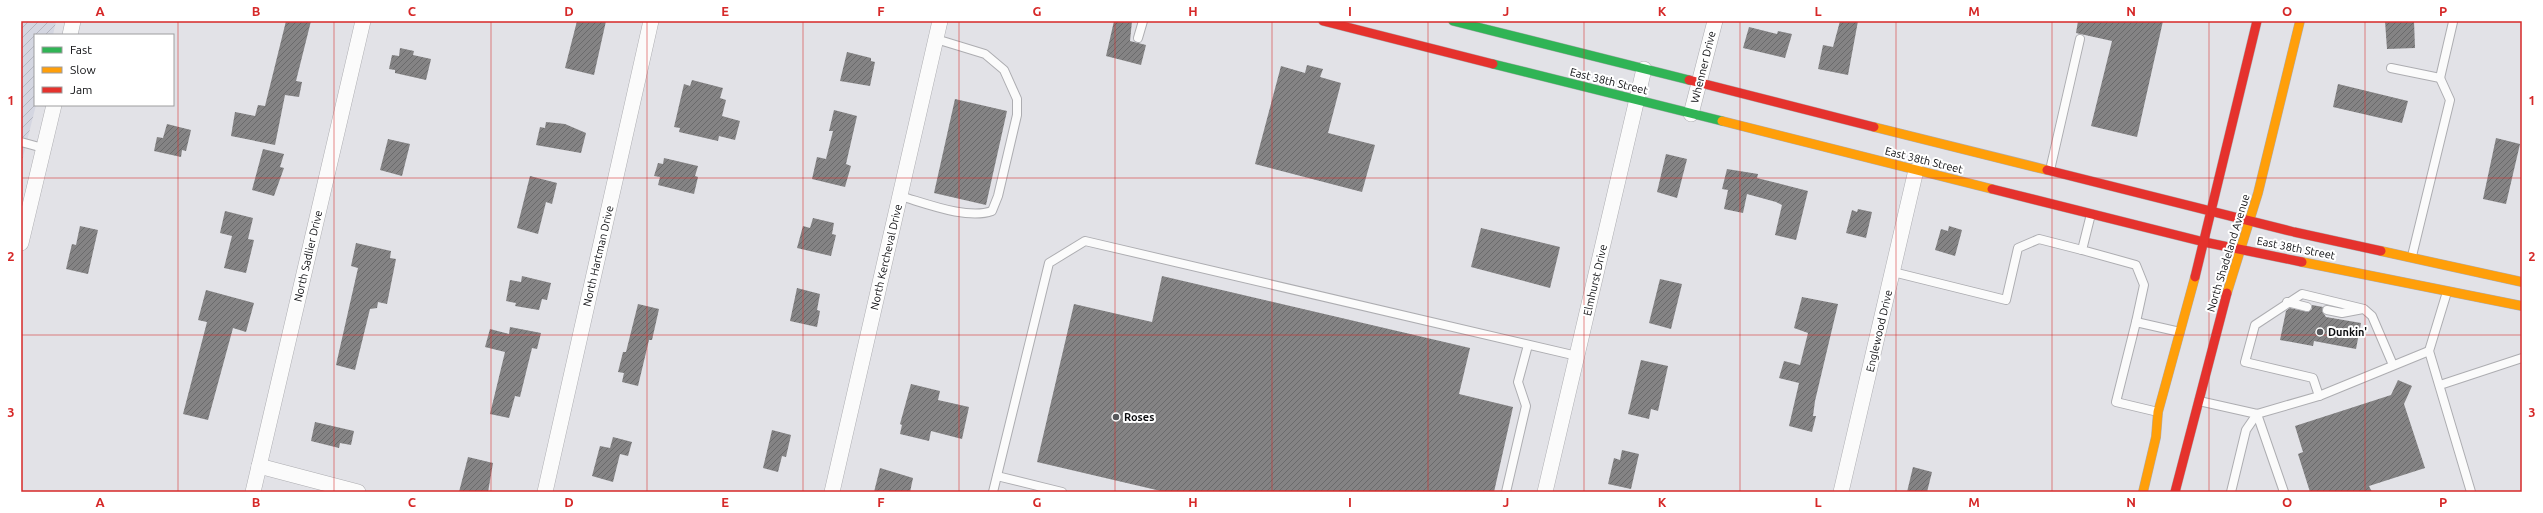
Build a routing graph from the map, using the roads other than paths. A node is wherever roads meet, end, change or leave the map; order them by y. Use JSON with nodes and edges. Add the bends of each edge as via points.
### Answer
{"nodes":[{"id":1,"x":73,"y":21,"type":"edge"},
{"id":2,"x":363,"y":21,"type":"edge"},
{"id":3,"x":651,"y":21,"type":"edge"},
{"id":4,"x":940,"y":21,"type":"edge"},
{"id":5,"x":1143,"y":21,"type":"edge"},
{"id":6,"x":1323,"y":21,"type":"edge"},
{"id":7,"x":1453,"y":21,"type":"edge"},
{"id":8,"x":1715,"y":21,"type":"edge"},
{"id":9,"x":2257,"y":21,"type":"edge"},
{"id":10,"x":2300,"y":21,"type":"edge"},
{"id":11,"x":2452,"y":22,"type":"edge"},
{"id":12,"x":70,"y":34,"type":"edge"},
{"id":13,"x":1138,"y":38,"type":"dead end"},
{"id":14,"x":936,"y":39,"type":"junction"},
{"id":15,"x":2080,"y":39,"type":"dead end"},
{"id":16,"x":2391,"y":68,"type":"dead end"},
{"id":17,"x":1644,"y":69,"type":"junction"},
{"id":18,"x":2440,"y":78,"type":"junction"},
{"id":19,"x":1700,"y":83,"type":"junction"},
{"id":20,"x":1637,"y":100,"type":"junction"},
{"id":21,"x":54,"y":106,"type":"edge"},
{"id":22,"x":1691,"y":114,"type":"junction"},
{"id":23,"x":21,"y":142,"type":"edge"},
{"id":24,"x":43,"y":148,"type":"junction"},
{"id":25,"x":1916,"y":170,"type":"junction"},
{"id":26,"x":2050,"y":171,"type":"junction"},
{"id":27,"x":900,"y":196,"type":"junction"},
{"id":28,"x":2212,"y":210,"type":"junction"},
{"id":29,"x":2091,"y":214,"type":"junction"},
{"id":30,"x":2250,"y":220,"type":"junction"},
{"id":31,"x":2204,"y":242,"type":"junction"},
{"id":32,"x":21,"y":243,"type":"edge"},
{"id":33,"x":2241,"y":249,"type":"junction"},
{"id":34,"x":2082,"y":250,"type":"junction"},
{"id":35,"x":2411,"y":260,"type":"junction"},
{"id":36,"x":1893,"y":272,"type":"junction"},
{"id":37,"x":2522,"y":282,"type":"edge"},
{"id":38,"x":2447,"y":290,"type":"junction"},
{"id":39,"x":2287,"y":302,"type":"junction"},
{"id":40,"x":2522,"y":306,"type":"edge"},
{"id":41,"x":2307,"y":307,"type":"dead end"},
{"id":42,"x":2364,"y":309,"type":"junction"},
{"id":43,"x":2327,"y":310,"type":"dead end"},
{"id":44,"x":2136,"y":322,"type":"junction"},
{"id":45,"x":2180,"y":332,"type":"junction"},
{"id":46,"x":1528,"y":345,"type":"junction"},
{"id":47,"x":2429,"y":351,"type":"junction"},
{"id":48,"x":1577,"y":356,"type":"junction"},
{"id":49,"x":2522,"y":358,"type":"edge"},
{"id":50,"x":2392,"y":366,"type":"junction"},
{"id":51,"x":2440,"y":385,"type":"junction"},
{"id":52,"x":2319,"y":396,"type":"junction"},
{"id":53,"x":2199,"y":401,"type":"junction"},
{"id":54,"x":2158,"y":412,"type":"junction"},
{"id":55,"x":2257,"y":414,"type":"junction"},
{"id":56,"x":259,"y":466,"type":"junction"},
{"id":57,"x":997,"y":476,"type":"junction"},
{"id":58,"x":253,"y":492,"type":"edge"},
{"id":59,"x":358,"y":492,"type":"edge"},
{"id":60,"x":545,"y":492,"type":"edge"},
{"id":61,"x":832,"y":492,"type":"edge"},
{"id":62,"x":993,"y":492,"type":"edge"},
{"id":63,"x":1062,"y":492,"type":"edge"},
{"id":64,"x":1506,"y":492,"type":"edge"},
{"id":65,"x":1545,"y":492,"type":"edge"},
{"id":66,"x":1842,"y":492,"type":"edge"},
{"id":67,"x":2143,"y":492,"type":"edge"},
{"id":68,"x":2175,"y":492,"type":"edge"},
{"id":69,"x":2231,"y":492,"type":"edge"},
{"id":70,"x":2284,"y":492,"type":"edge"},
{"id":71,"x":2471,"y":492,"type":"edge"}],
"edges":[{"from":1,"to":12,"type":"street"},
{"from":2,"to":56,"type":"street","name":"North Sadlier Drive"},
{"from":3,"to":60,"type":"street","name":"North Hartman Drive"},
{"from":4,"to":14,"type":"street","name":"North Kercheval Drive"},
{"from":5,"to":13,"type":"lane"},
{"from":6,"to":20,"type":"main road","name":"East 38th Street"},
{"from":7,"to":17,"type":"main road","name":"East 38th Street"},
{"from":8,"to":19,"type":"street","name":"Whenner Drive"},
{"from":9,"to":28,"type":"main road"},
{"from":10,"to":30,"type":"main road","name":"North Shadeland Avenue"},
{"from":11,"to":18,"type":"lane"},
{"from":14,"to":27,"type":"street","name":"North Kercheval Drive"},
{"from":14,"to":27,"type":"lane","via":[[984,54],[1004,70],[1017,99],[1017,116],[992,211],[981,215],[960,212]]},
{"from":15,"to":26,"type":"lane"},
{"from":16,"to":18,"type":"lane"},
{"from":17,"to":19,"type":"main road","name":"East 38th Street"},
{"from":17,"to":20,"type":"street","name":"Elmhurst Drive"},
{"from":18,"to":35,"type":"lane","via":[[2450,100]]},
{"from":19,"to":22,"type":"street","name":"Whenner Drive"},
{"from":19,"to":26,"type":"main road","name":"East 38th Street"},
{"from":20,"to":22,"type":"main road","name":"East 38th Street"},
{"from":20,"to":48,"type":"street","name":"Elmhurst Drive"},
{"from":21,"to":24,"type":"street"},
{"from":22,"to":25,"type":"main road","name":"East 38th Street"},
{"from":23,"to":24,"type":"lane"},
{"from":24,"to":32,"type":"street"},
{"from":25,"to":29,"type":"main road","name":"East 38th Street"},
{"from":25,"to":36,"type":"street","name":"Englewood Drive"},
{"from":26,"to":28,"type":"main road","name":"East 38th Street"},
{"from":27,"to":61,"type":"street","name":"North Kercheval Drive"},
{"from":28,"to":30,"type":"main road","name":"East 38th Street"},
{"from":28,"to":31,"type":"main road"},
{"from":29,"to":31,"type":"main road","name":"East 38th Street"},
{"from":29,"to":34,"type":"lane"},
{"from":30,"to":33,"type":"main road","name":"North Shadeland Avenue"},
{"from":30,"to":35,"type":"main road","name":"East 38th Street"},
{"from":31,"to":33,"type":"main road","name":"East 38th Street"},
{"from":31,"to":45,"type":"main road"},
{"from":33,"to":38,"type":"main road","name":"East 38th Street"},
{"from":33,"to":53,"type":"main road","name":"North Shadeland Avenue"},
{"from":34,"to":36,"type":"lane","via":[[2039,239],[2018,248],[2006,300]]},
{"from":34,"to":44,"type":"lane","via":[[2136,265],[2144,285]]},
{"from":35,"to":37,"type":"main road","name":"East 38th Street"},
{"from":36,"to":66,"type":"street","name":"Englewood Drive"},
{"from":38,"to":40,"type":"main road","name":"East 38th Street"},
{"from":38,"to":47,"type":"lane"},
{"from":39,"to":41,"type":"lane"},
{"from":39,"to":42,"type":"lane","via":[[2302,294]]},
{"from":39,"to":52,"type":"lane","via":[[2255,325],[2245,362],[2313,378]]},
{"from":42,"to":43,"type":"lane","via":[[2342,313]]},
{"from":42,"to":50,"type":"lane","via":[[2372,316]]},
{"from":44,"to":45,"type":"lane"},
{"from":44,"to":54,"type":"lane","via":[[2116,402]]},
{"from":45,"to":54,"type":"main road"},
{"from":46,"to":48,"type":"lane"},
{"from":46,"to":57,"type":"lane","via":[[1085,241],[1048,263]]},
{"from":46,"to":64,"type":"lane","via":[[1518,382],[1526,406]]},
{"from":47,"to":50,"type":"lane"},
{"from":47,"to":51,"type":"lane"},
{"from":48,"to":65,"type":"street","name":"Elmhurst Drive"},
{"from":49,"to":51,"type":"lane"},
{"from":50,"to":52,"type":"lane"},
{"from":51,"to":71,"type":"lane"},
{"from":52,"to":55,"type":"lane"},
{"from":53,"to":55,"type":"lane"},
{"from":53,"to":68,"type":"main road","name":"North Shadeland Avenue"},
{"from":54,"to":67,"type":"main road","via":[[2156,436]]},
{"from":55,"to":69,"type":"lane","via":[[2246,430]]},
{"from":55,"to":70,"type":"lane"},
{"from":56,"to":58,"type":"street","name":"North Sadlier Drive"},
{"from":56,"to":59,"type":"street"},
{"from":57,"to":62,"type":"lane"},
{"from":57,"to":63,"type":"lane"}]}
